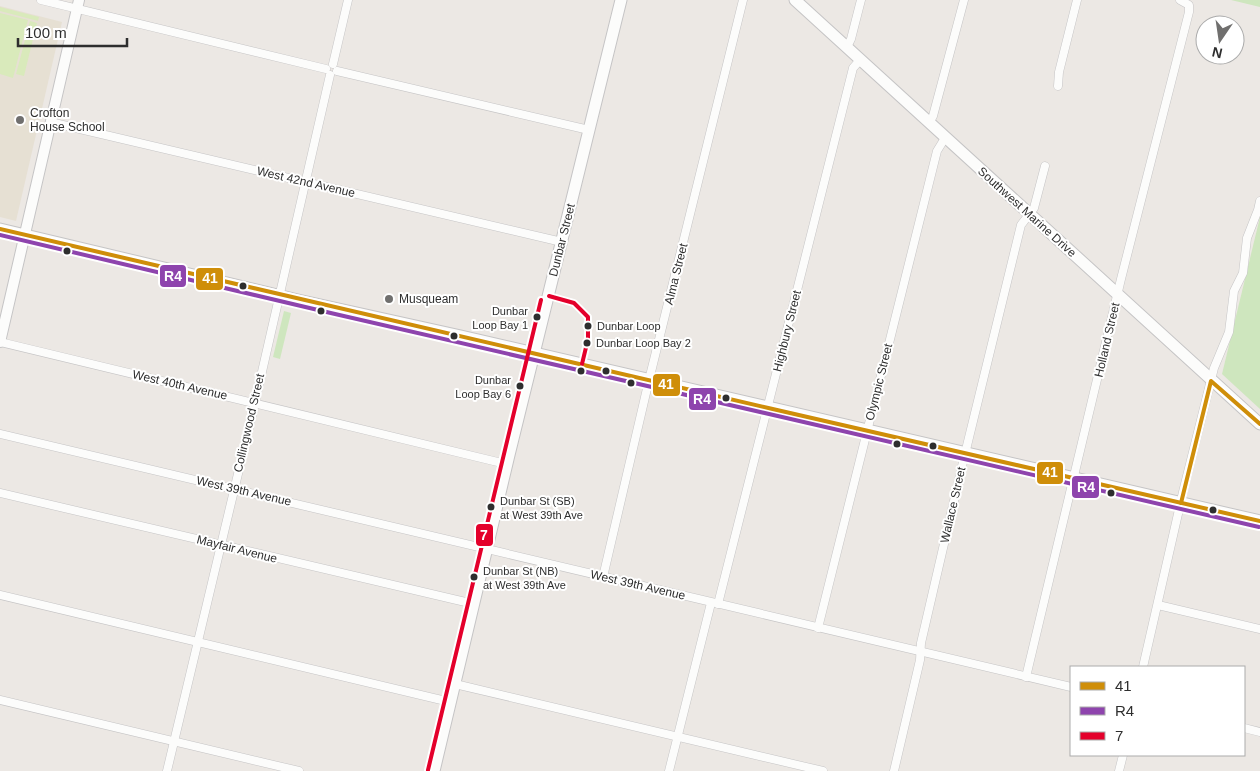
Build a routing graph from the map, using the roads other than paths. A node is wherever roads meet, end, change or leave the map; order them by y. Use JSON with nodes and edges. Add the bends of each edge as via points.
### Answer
{"nodes":[{"id":1,"x":41,"y":0,"type":"edge"},
{"id":2,"x":348,"y":0,"type":"edge"},
{"id":3,"x":621,"y":0,"type":"edge"},
{"id":4,"x":744,"y":0,"type":"edge"},
{"id":5,"x":795,"y":0,"type":"edge"},
{"id":6,"x":861,"y":0,"type":"edge"},
{"id":7,"x":964,"y":0,"type":"edge"},
{"id":8,"x":1077,"y":0,"type":"edge"},
{"id":9,"x":1180,"y":0,"type":"edge"},
{"id":10,"x":78,"y":5,"type":"edge"},
{"id":11,"x":847,"y":48,"type":"junction"},
{"id":12,"x":860,"y":60,"type":"junction"},
{"id":13,"x":331,"y":70,"type":"junction"},
{"id":14,"x":1058,"y":86,"type":"dead end"},
{"id":15,"x":50,"y":122,"type":"junction"},
{"id":16,"x":929,"y":122,"type":"junction"},
{"id":17,"x":589,"y":130,"type":"junction"},
{"id":18,"x":945,"y":138,"type":"junction"},
{"id":19,"x":1045,"y":166,"type":"dead end"},
{"id":20,"x":305,"y":182,"type":"junction"},
{"id":21,"x":1260,"y":201,"type":"edge"},
{"id":22,"x":1029,"y":215,"type":"junction"},
{"id":23,"x":0,"y":229,"type":"edge"},
{"id":24,"x":26,"y":235,"type":"junction"},
{"id":25,"x":562,"y":242,"type":"junction"},
{"id":26,"x":1118,"y":293,"type":"junction"},
{"id":27,"x":278,"y":295,"type":"junction"},
{"id":28,"x":0,"y":342,"type":"edge"},
{"id":29,"x":534,"y":353,"type":"junction"},
{"id":30,"x":650,"y":380,"type":"junction"},
{"id":31,"x":1211,"y":381,"type":"junction"},
{"id":32,"x":254,"y":403,"type":"junction"},
{"id":33,"x":768,"y":408,"type":"junction"},
{"id":34,"x":1260,"y":424,"type":"edge"},
{"id":35,"x":867,"y":430,"type":"junction"},
{"id":36,"x":0,"y":434,"type":"edge"},
{"id":37,"x":965,"y":453,"type":"junction"},
{"id":38,"x":506,"y":464,"type":"junction"},
{"id":39,"x":1074,"y":479,"type":"junction"},
{"id":40,"x":234,"y":489,"type":"junction"},
{"id":41,"x":0,"y":493,"type":"edge"},
{"id":42,"x":1181,"y":503,"type":"junction"},
{"id":43,"x":1260,"y":521,"type":"edge"},
{"id":44,"x":220,"y":545,"type":"junction"},
{"id":45,"x":486,"y":550,"type":"junction"},
{"id":46,"x":603,"y":577,"type":"junction"},
{"id":47,"x":0,"y":595,"type":"edge"},
{"id":48,"x":715,"y":603,"type":"junction"},
{"id":49,"x":474,"y":604,"type":"junction"},
{"id":50,"x":1158,"y":605,"type":"junction"},
{"id":51,"x":818,"y":628,"type":"junction"},
{"id":52,"x":1260,"y":629,"type":"edge"},
{"id":53,"x":197,"y":643,"type":"junction"},
{"id":54,"x":920,"y":652,"type":"junction"},
{"id":55,"x":1143,"y":666,"type":"edge"},
{"id":56,"x":1026,"y":676,"type":"junction"},
{"id":57,"x":455,"y":684,"type":"junction"},
{"id":58,"x":1070,"y":688,"type":"edge"},
{"id":59,"x":0,"y":700,"type":"edge"},
{"id":60,"x":450,"y":702,"type":"junction"},
{"id":61,"x":1245,"y":728,"type":"edge"},
{"id":62,"x":1260,"y":732,"type":"edge"},
{"id":63,"x":677,"y":736,"type":"junction"},
{"id":64,"x":174,"y":742,"type":"junction"},
{"id":65,"x":1123,"y":756,"type":"edge"},
{"id":66,"x":167,"y":771,"type":"edge"},
{"id":67,"x":299,"y":771,"type":"edge"},
{"id":68,"x":434,"y":771,"type":"edge"},
{"id":69,"x":669,"y":771,"type":"edge"},
{"id":70,"x":823,"y":771,"type":"edge"},
{"id":71,"x":894,"y":771,"type":"edge"},
{"id":72,"x":1119,"y":771,"type":"edge"}],
"edges":[{"from":1,"to":10,"type":"street"},
{"from":2,"to":13,"type":"street","name":"Collingwood Street"},
{"from":3,"to":17,"type":"main road","name":"Dunbar Street"},
{"from":4,"to":30,"type":"street","name":"Alma Street"},
{"from":5,"to":11,"type":"main road","name":"Southwest Marine Drive"},
{"from":6,"to":11,"type":"street"},
{"from":7,"to":16,"type":"street"},
{"from":8,"to":14,"type":"street"},
{"from":9,"to":26,"type":"street","name":"Holland Street","via":[[1189,4],[1189,12]]},
{"from":10,"to":13,"type":"street"},
{"from":10,"to":15,"type":"street"},
{"from":11,"to":12,"type":"main road","name":"Southwest Marine Drive"},
{"from":12,"to":16,"type":"main road","name":"Southwest Marine Drive"},
{"from":12,"to":33,"type":"street","name":"Highbury Street","via":[[850,77]]},
{"from":13,"to":17,"type":"street"},
{"from":13,"to":20,"type":"street","name":"Collingwood Street"},
{"from":15,"to":20,"type":"street","name":"West 42nd Avenue"},
{"from":15,"to":24,"type":"street"},
{"from":16,"to":18,"type":"main road","name":"Southwest Marine Drive"},
{"from":17,"to":25,"type":"main road","name":"Dunbar Street"},
{"from":18,"to":22,"type":"main road","name":"Southwest Marine Drive"},
{"from":18,"to":35,"type":"street","name":"Olympic Street","via":[[937,151]]},
{"from":19,"to":22,"type":"street","name":"Wallace Street","via":[[1034,208]]},
{"from":20,"to":25,"type":"street","name":"West 42nd Avenue"},
{"from":20,"to":27,"type":"street","name":"Collingwood Street"},
{"from":21,"to":31,"type":"street","via":[[1247,238],[1243,273],[1234,291],[1229,332]]},
{"from":22,"to":26,"type":"main road","name":"Southwest Marine Drive"},
{"from":22,"to":37,"type":"street","name":"Wallace Street","via":[[1020,226]]},
{"from":23,"to":24,"type":"main road"},
{"from":24,"to":27,"type":"main road"},
{"from":24,"to":28,"type":"street"},
{"from":25,"to":29,"type":"main road","name":"Dunbar Street"},
{"from":26,"to":31,"type":"main road","name":"Southwest Marine Drive"},
{"from":26,"to":39,"type":"street","name":"Holland Street"},
{"from":27,"to":29,"type":"main road"},
{"from":27,"to":32,"type":"street","name":"Collingwood Street"},
{"from":28,"to":32,"type":"street","name":"West 40th Avenue"},
{"from":29,"to":30,"type":"main road"},
{"from":29,"to":38,"type":"main road","name":"Dunbar Street"},
{"from":30,"to":33,"type":"main road"},
{"from":30,"to":46,"type":"street","name":"Alma Street"},
{"from":31,"to":34,"type":"main road","name":"Southwest Marine Drive"},
{"from":31,"to":42,"type":"street"},
{"from":32,"to":38,"type":"street","name":"West 40th Avenue"},
{"from":32,"to":40,"type":"street","name":"Collingwood Street"},
{"from":33,"to":35,"type":"main road"},
{"from":33,"to":48,"type":"street","name":"Highbury Street"},
{"from":35,"to":37,"type":"main road"},
{"from":35,"to":51,"type":"street","name":"Olympic Street"},
{"from":36,"to":40,"type":"street","name":"West 39th Avenue"},
{"from":37,"to":39,"type":"main road"},
{"from":37,"to":54,"type":"street","name":"Wallace Street"},
{"from":38,"to":45,"type":"main road","name":"Dunbar Street"},
{"from":39,"to":42,"type":"main road"},
{"from":39,"to":56,"type":"street","name":"Holland Street"},
{"from":40,"to":44,"type":"street","name":"Collingwood Street"},
{"from":40,"to":45,"type":"street","name":"West 39th Avenue"},
{"from":41,"to":44,"type":"street","name":"Mayfair Avenue"},
{"from":42,"to":43,"type":"main road"},
{"from":42,"to":50,"type":"street"},
{"from":44,"to":49,"type":"street","name":"Mayfair Avenue"},
{"from":44,"to":53,"type":"street","name":"Collingwood Street"},
{"from":45,"to":46,"type":"street","name":"West 39th Avenue"},
{"from":45,"to":49,"type":"main road","name":"Dunbar Street"},
{"from":46,"to":48,"type":"street","name":"West 39th Avenue"},
{"from":47,"to":53,"type":"street"},
{"from":48,"to":51,"type":"street","name":"West 39th Avenue"},
{"from":48,"to":63,"type":"street","name":"Highbury Street"},
{"from":49,"to":57,"type":"main road","name":"Dunbar Street"},
{"from":50,"to":52,"type":"street"},
{"from":50,"to":55,"type":"street"},
{"from":51,"to":54,"type":"street","name":"West 39th Avenue"},
{"from":53,"to":60,"type":"street"},
{"from":53,"to":64,"type":"street","name":"Collingwood Street"},
{"from":54,"to":56,"type":"street","name":"West 39th Avenue"},
{"from":54,"to":71,"type":"street","name":"Wallace Street"},
{"from":56,"to":58,"type":"street","name":"West 39th Avenue"},
{"from":57,"to":60,"type":"main road","name":"Dunbar Street"},
{"from":57,"to":63,"type":"street"},
{"from":59,"to":64,"type":"street"},
{"from":60,"to":68,"type":"main road","name":"Dunbar Street"},
{"from":61,"to":62,"type":"street"},
{"from":63,"to":69,"type":"street","name":"Highbury Street"},
{"from":63,"to":70,"type":"street"},
{"from":64,"to":66,"type":"street","name":"Collingwood Street"},
{"from":64,"to":67,"type":"street"},
{"from":65,"to":72,"type":"street"}]}
